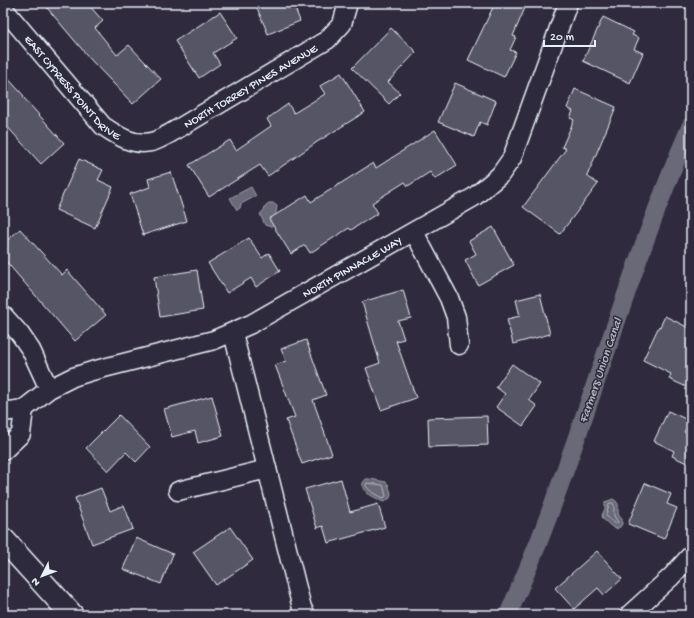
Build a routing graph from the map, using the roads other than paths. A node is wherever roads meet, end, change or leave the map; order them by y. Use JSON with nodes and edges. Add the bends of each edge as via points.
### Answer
{"nodes":[{"id":1,"x":348,"y":3,"type":"edge"},
{"id":2,"x":568,"y":3,"type":"edge"},
{"id":3,"x":3,"y":8,"type":"edge"},
{"id":4,"x":131,"y":142,"type":"joint"},
{"id":5,"x":414,"y":232,"type":"junction"},
{"id":6,"x":3,"y":315,"type":"edge"},
{"id":7,"x":233,"y":333,"type":"junction"},
{"id":8,"x":459,"y":345,"type":"dead end"},
{"id":9,"x":49,"y":390,"type":"junction"},
{"id":10,"x":24,"y":409,"type":"junction"},
{"id":11,"x":3,"y":412,"type":"edge"},
{"id":12,"x":3,"y":451,"type":"edge"},
{"id":13,"x":267,"y":469,"type":"junction"},
{"id":14,"x":178,"y":491,"type":"dead end"},
{"id":15,"x":3,"y":539,"type":"edge"},
{"id":16,"x":691,"y":555,"type":"edge"},
{"id":17,"x":72,"y":615,"type":"edge"},
{"id":18,"x":306,"y":615,"type":"edge"},
{"id":19,"x":629,"y":615,"type":"edge"}],
"edges":[{"from":1,"to":4,"type":"street","name":"NORTH TORREY PINES AVENUE","via":[[342,24],[327,40],[169,134],[151,142]]},
{"from":2,"to":5,"type":"street","name":"NORTH PINNACLE WAY","via":[[512,158],[500,175],[474,197]]},
{"from":3,"to":4,"type":"street","name":"EAST CYPRESS POINT DRIVE","via":[[103,126]]},
{"from":5,"to":7,"type":"street","name":"NORTH PINNACLE WAY"},
{"from":5,"to":8,"type":"street","via":[[449,298],[456,317]]},
{"from":6,"to":9,"type":"street","via":[[31,350]]},
{"from":7,"to":9,"type":"street","name":"NORTH PINNACLE WAY","via":[[92,371],[73,377]]},
{"from":7,"to":13,"type":"street"},
{"from":9,"to":10,"type":"street","name":"NORTH PINNACLE WAY"},
{"from":10,"to":11,"type":"street","name":"NORTH PINNACLE WAY"},
{"from":10,"to":12,"type":"street","via":[[21,434]]},
{"from":13,"to":14,"type":"street"},
{"from":13,"to":18,"type":"street","via":[[302,608]]},
{"from":15,"to":17,"type":"main road"},
{"from":16,"to":19,"type":"street"}]}
